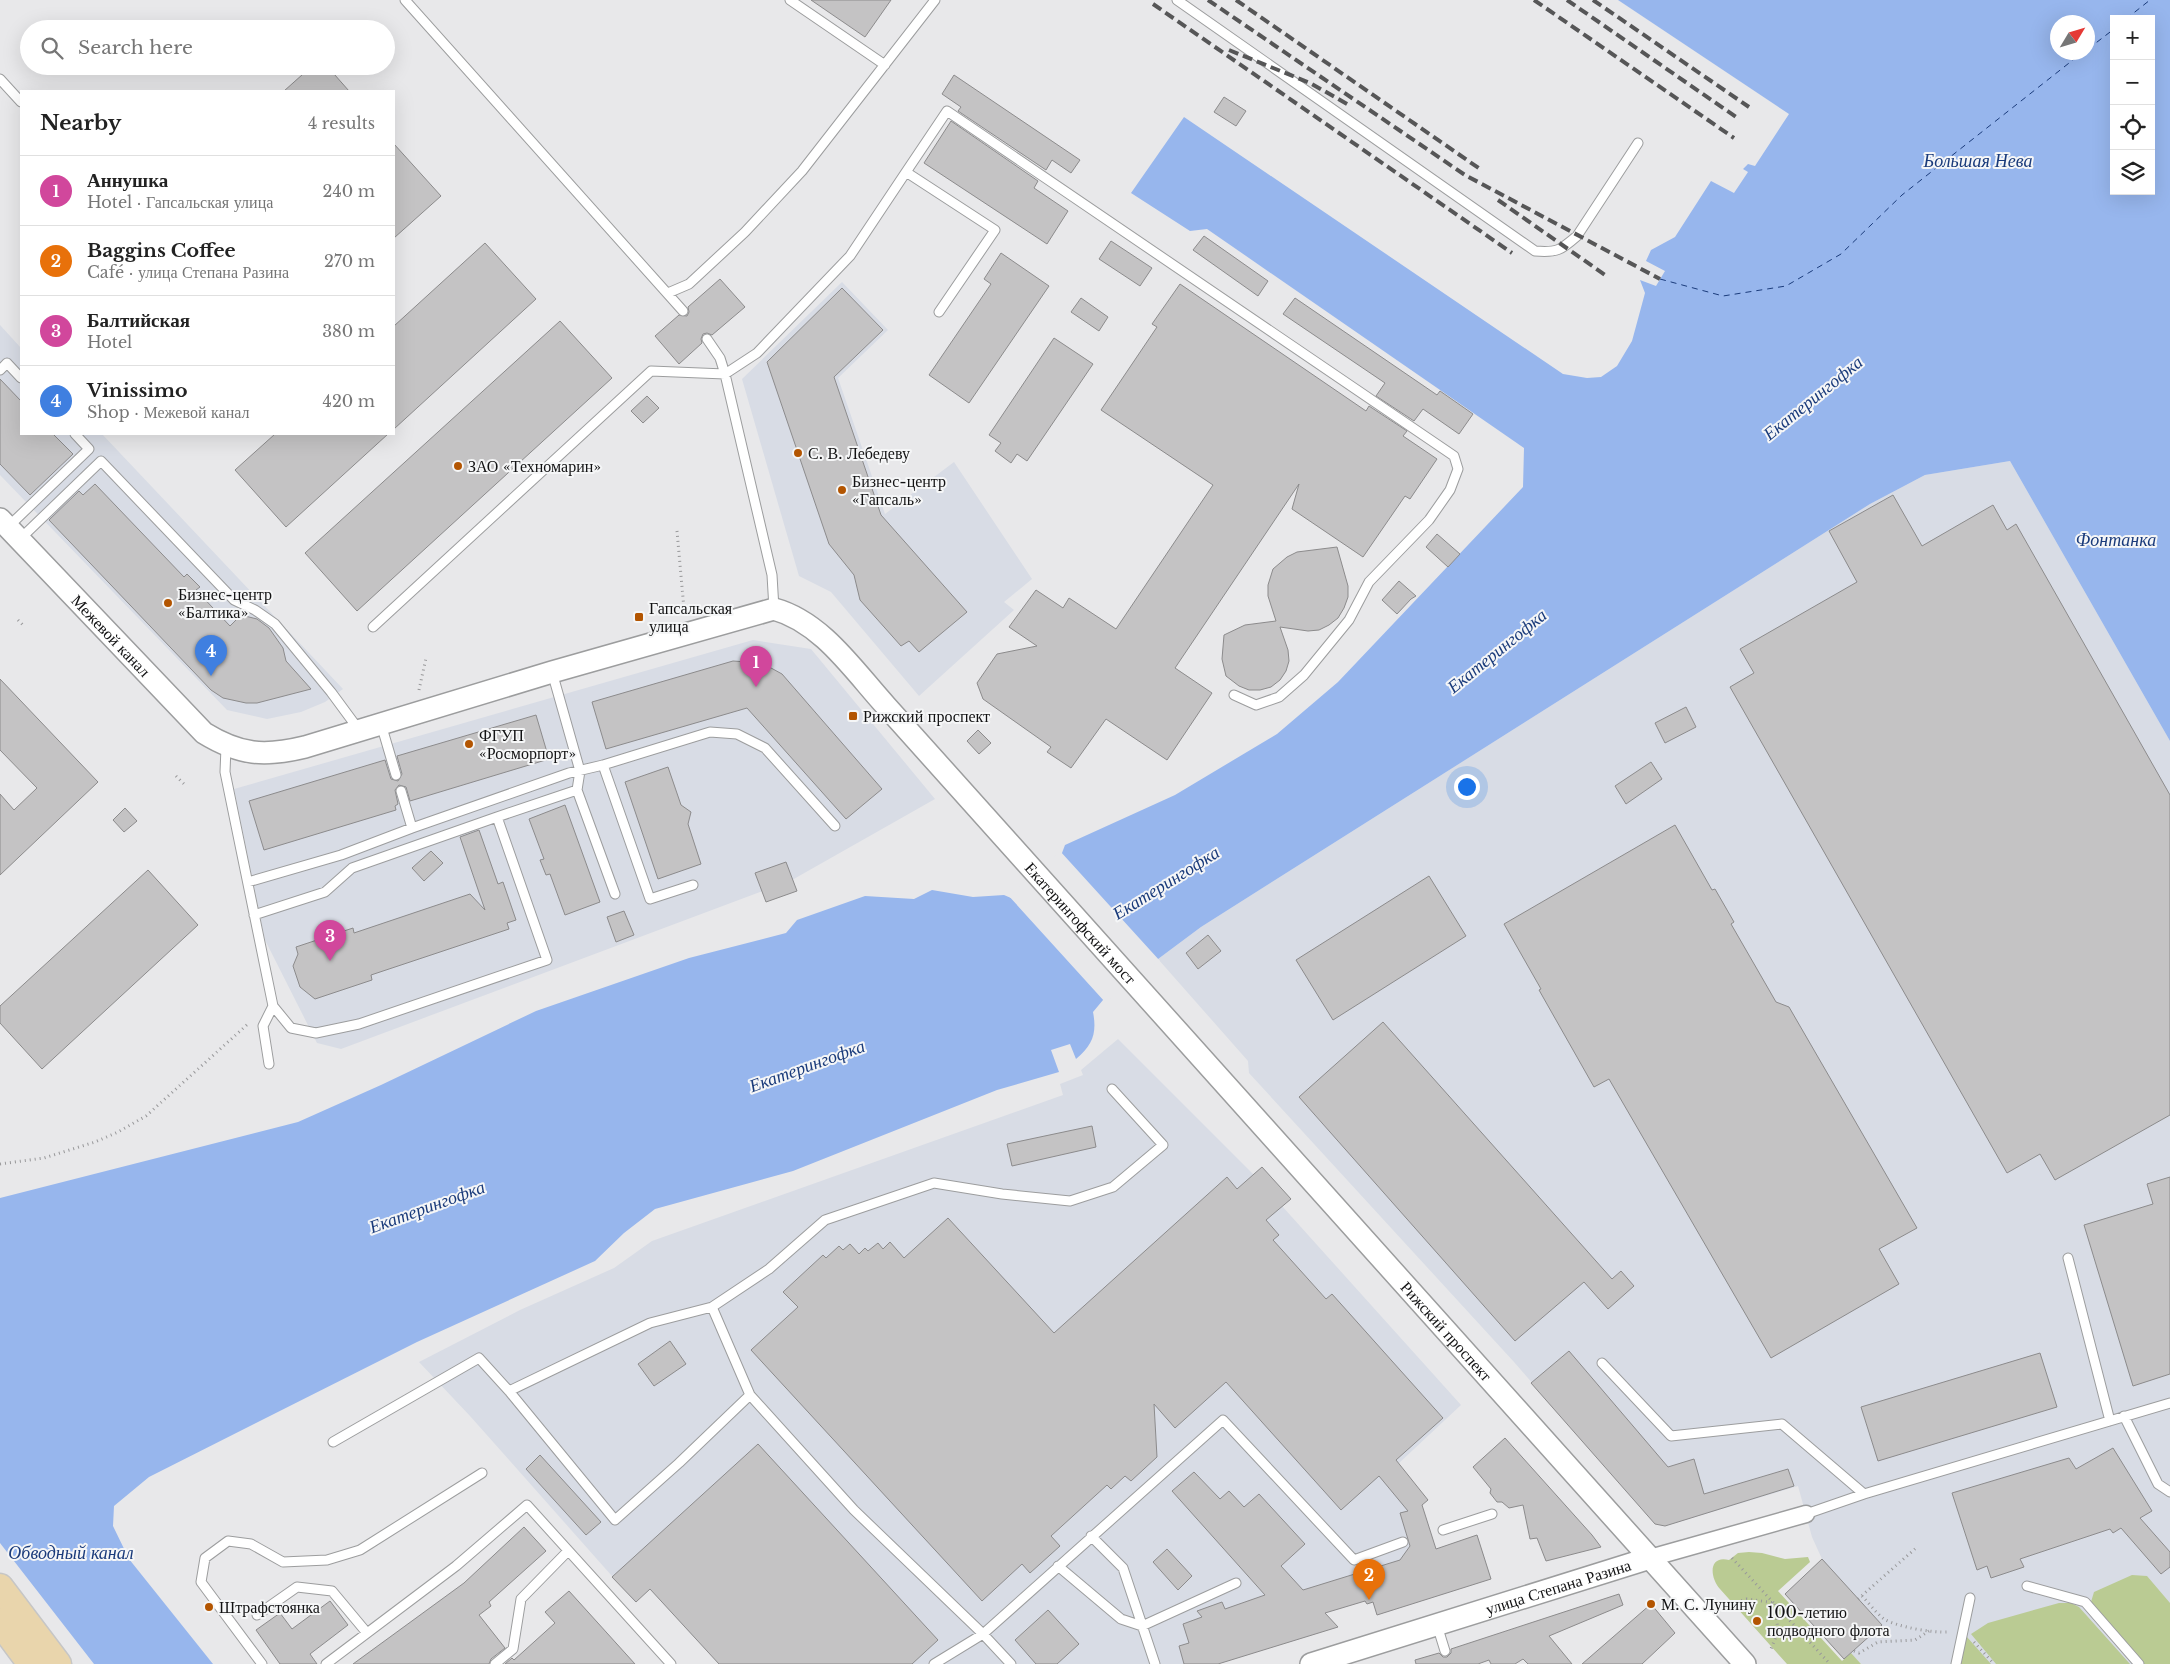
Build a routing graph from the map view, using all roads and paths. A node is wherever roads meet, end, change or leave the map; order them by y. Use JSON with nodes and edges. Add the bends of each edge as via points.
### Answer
{"nodes":[{"id":1,"x":405,"y":0,"type":"edge"},
{"id":2,"x":790,"y":0,"type":"edge"},
{"id":3,"x":935,"y":0,"type":"edge"},
{"id":4,"x":1181,"y":1,"type":"edge"},
{"id":5,"x":886,"y":66,"type":"junction"},
{"id":6,"x":0,"y":79,"type":"edge"},
{"id":7,"x":20,"y":101,"type":"edge"},
{"id":8,"x":1638,"y":144,"type":"dead end"},
{"id":9,"x":906,"y":172,"type":"junction"},
{"id":10,"x":668,"y":293,"type":"junction"},
{"id":11,"x":683,"y":311,"type":"dead end"},
{"id":12,"x":939,"y":312,"type":"dead end"},
{"id":13,"x":707,"y":339,"type":"dead end"},
{"id":14,"x":0,"y":370,"type":"edge"},
{"id":15,"x":725,"y":374,"type":"junction"},
{"id":16,"x":20,"y":377,"type":"edge"},
{"id":17,"x":76,"y":435,"type":"edge"},
{"id":18,"x":9,"y":529,"type":"edge"},
{"id":19,"x":678,"y":531,"type":"dead end"},
{"id":20,"x":684,"y":608,"type":"dead end"},
{"id":21,"x":774,"y":609,"type":"junction"},
{"id":22,"x":18,"y":620,"type":"dead end"},
{"id":23,"x":24,"y":626,"type":"dead end"},
{"id":24,"x":373,"y":627,"type":"dead end"},
{"id":25,"x":426,"y":658,"type":"dead end"},
{"id":26,"x":552,"y":672,"type":"junction"},
{"id":27,"x":418,"y":690,"type":"dead end"},
{"id":28,"x":1234,"y":695,"type":"dead end"},
{"id":29,"x":381,"y":723,"type":"junction"},
{"id":30,"x":359,"y":730,"type":"junction"},
{"id":31,"x":226,"y":746,"type":"junction"},
{"id":32,"x":603,"y":765,"type":"junction"},
{"id":33,"x":580,"y":771,"type":"junction"},
{"id":34,"x":396,"y":774,"type":"dead end"},
{"id":35,"x":176,"y":776,"type":"dead end"},
{"id":36,"x":186,"y":786,"type":"dead end"},
{"id":37,"x":577,"y":790,"type":"junction"},
{"id":38,"x":401,"y":791,"type":"dead end"},
{"id":39,"x":497,"y":817,"type":"junction"},
{"id":40,"x":835,"y":826,"type":"dead end"},
{"id":41,"x":412,"y":828,"type":"junction"},
{"id":42,"x":248,"y":882,"type":"junction"},
{"id":43,"x":693,"y":885,"type":"dead end"},
{"id":44,"x":615,"y":894,"type":"dead end"},
{"id":45,"x":254,"y":915,"type":"junction"},
{"id":46,"x":1148,"y":998,"type":"joint"},
{"id":47,"x":272,"y":1006,"type":"junction"},
{"id":48,"x":269,"y":1064,"type":"dead end"},
{"id":49,"x":1112,"y":1089,"type":"dead end"},
{"id":50,"x":0,"y":1164,"type":"edge"},
{"id":51,"x":2068,"y":1258,"type":"dead end"},
{"id":52,"x":712,"y":1307,"type":"junction"},
{"id":53,"x":1602,"y":1362,"type":"dead end"},
{"id":54,"x":509,"y":1391,"type":"junction"},
{"id":55,"x":750,"y":1395,"type":"junction"},
{"id":56,"x":2170,"y":1403,"type":"edge"},
{"id":57,"x":2124,"y":1416,"type":"junction"},
{"id":58,"x":2110,"y":1421,"type":"junction"},
{"id":59,"x":334,"y":1442,"type":"dead end"},
{"id":60,"x":482,"y":1473,"type":"dead end"},
{"id":61,"x":2170,"y":1492,"type":"edge"},
{"id":62,"x":1864,"y":1494,"type":"junction"},
{"id":63,"x":1492,"y":1514,"type":"dead end"},
{"id":64,"x":1806,"y":1514,"type":"joint"},
{"id":65,"x":1443,"y":1530,"type":"dead end"},
{"id":66,"x":1091,"y":1536,"type":"junction"},
{"id":67,"x":1403,"y":1542,"type":"dead end"},
{"id":68,"x":1916,"y":1548,"type":"dead end"},
{"id":69,"x":568,"y":1551,"type":"junction"},
{"id":70,"x":1650,"y":1558,"type":"junction"},
{"id":71,"x":1732,"y":1558,"type":"dead end"},
{"id":72,"x":1058,"y":1566,"type":"junction"},
{"id":73,"x":1236,"y":1583,"type":"dead end"},
{"id":74,"x":2027,"y":1586,"type":"dead end"},
{"id":75,"x":0,"y":1587,"type":"edge"},
{"id":76,"x":1862,"y":1596,"type":"junction"},
{"id":77,"x":1970,"y":1598,"type":"dead end"},
{"id":78,"x":1858,"y":1599,"type":"dead end"},
{"id":79,"x":1775,"y":1603,"type":"junction"},
{"id":80,"x":1727,"y":1605,"type":"dead end"},
{"id":81,"x":256,"y":1614,"type":"dead end"},
{"id":82,"x":0,"y":1622,"type":"edge"},
{"id":83,"x":1437,"y":1624,"type":"junction"},
{"id":84,"x":1142,"y":1626,"type":"junction"},
{"id":85,"x":1962,"y":1630,"type":"junction"},
{"id":86,"x":1929,"y":1631,"type":"junction"},
{"id":87,"x":367,"y":1633,"type":"junction"},
{"id":88,"x":984,"y":1634,"type":"junction"},
{"id":89,"x":1445,"y":1651,"type":"dead end"},
{"id":90,"x":1770,"y":1651,"type":"dead end"},
{"id":91,"x":1854,"y":1651,"type":"dead end"},
{"id":92,"x":1828,"y":1663,"type":"edge"},
{"id":93,"x":31,"y":1664,"type":"edge"},
{"id":94,"x":58,"y":1664,"type":"edge"},
{"id":95,"x":262,"y":1664,"type":"edge"},
{"id":96,"x":326,"y":1664,"type":"edge"},
{"id":97,"x":495,"y":1664,"type":"edge"},
{"id":98,"x":671,"y":1664,"type":"edge"},
{"id":99,"x":934,"y":1664,"type":"edge"},
{"id":100,"x":1011,"y":1664,"type":"edge"},
{"id":101,"x":1155,"y":1664,"type":"edge"},
{"id":102,"x":1311,"y":1664,"type":"edge"},
{"id":103,"x":1745,"y":1664,"type":"edge"},
{"id":104,"x":1956,"y":1664,"type":"edge"},
{"id":105,"x":1994,"y":1664,"type":"edge"},
{"id":106,"x":2139,"y":1664,"type":"edge"}],
"edges":[{"from":1,"to":10,"type":"lane"},
{"from":2,"to":5,"type":"lane"},
{"from":3,"to":5,"type":"lane"},
{"from":4,"to":8,"type":"lane","via":[[1535,251],[1552,253],[1577,236]]},
{"from":5,"to":10,"type":"lane","via":[[802,171],[745,232],[689,284]]},
{"from":6,"to":7,"type":"lane"},
{"from":9,"to":12,"type":"lane","via":[[995,230]]},
{"from":9,"to":15,"type":"lane","via":[[850,256],[757,353]]},
{"from":9,"to":28,"type":"lane","via":[[947,111],[1454,456],[1458,469],[1450,490],[1434,513],[1369,582],[1349,620],[1304,675],[1279,697],[1256,705]]},
{"from":10,"to":11,"type":"lane"},
{"from":13,"to":15,"type":"lane","via":[[720,358]]},
{"from":14,"to":16,"type":"lane","via":[[7,363]]},
{"from":15,"to":21,"type":"lane","via":[[772,576]]},
{"from":15,"to":24,"type":"lane","via":[[651,371]]},
{"from":17,"to":18,"type":"lane","via":[[89,449]]},
{"from":18,"to":30,"type":"lane","via":[[100,461],[234,600],[275,624]]},
{"from":18,"to":31,"type":"street","name":"Межевой канал","via":[[187,718]]},
{"from":19,"to":20,"type":"path"},
{"from":21,"to":26,"type":"street"},
{"from":21,"to":46,"type":"street","name":"Екатерингофский мост","via":[[791,614],[821,635]]},
{"from":22,"to":23,"type":"path"},
{"from":25,"to":27,"type":"path"},
{"from":26,"to":29,"type":"street"},
{"from":26,"to":33,"type":"lane"},
{"from":29,"to":30,"type":"street"},
{"from":29,"to":34,"type":"lane"},
{"from":30,"to":31,"type":"street","via":[[279,753],[259,754]]},
{"from":31,"to":42,"type":"lane","via":[[225,772]]},
{"from":32,"to":33,"type":"lane"},
{"from":32,"to":40,"type":"lane","via":[[710,732],[737,734],[765,748]]},
{"from":32,"to":43,"type":"lane","via":[[650,899]]},
{"from":33,"to":37,"type":"lane"},
{"from":33,"to":41,"type":"lane"},
{"from":35,"to":36,"type":"path"},
{"from":37,"to":39,"type":"lane"},
{"from":37,"to":44,"type":"lane"},
{"from":38,"to":41,"type":"lane"},
{"from":39,"to":45,"type":"lane","via":[[352,868],[325,892]]},
{"from":39,"to":47,"type":"lane","via":[[547,960],[359,1024],[316,1033],[290,1028]]},
{"from":41,"to":42,"type":"lane","via":[[340,855]]},
{"from":42,"to":45,"type":"lane"},
{"from":45,"to":47,"type":"lane"},
{"from":46,"to":70,"type":"street","name":"Рижский проспект"},
{"from":47,"to":48,"type":"lane","via":[[263,1026]]},
{"from":47,"to":50,"type":"path","via":[[146,1116],[95,1142],[44,1158]]},
{"from":49,"to":52,"type":"lane","via":[[1163,1145],[1113,1187],[1070,1201],[934,1183],[825,1220],[769,1269]]},
{"from":51,"to":58,"type":"lane"},
{"from":52,"to":54,"type":"lane","via":[[650,1324]]},
{"from":52,"to":55,"type":"lane"},
{"from":53,"to":62,"type":"lane","via":[[1671,1436],[1782,1424]]},
{"from":54,"to":55,"type":"lane","via":[[615,1520]]},
{"from":54,"to":59,"type":"lane","via":[[478,1358]]},
{"from":55,"to":88,"type":"lane","via":[[854,1510]]},
{"from":56,"to":57,"type":"lane"},
{"from":57,"to":58,"type":"lane"},
{"from":57,"to":61,"type":"lane","via":[[2158,1484]]},
{"from":58,"to":62,"type":"lane"},
{"from":60,"to":95,"type":"lane","via":[[360,1550],[327,1560],[283,1562],[251,1544],[228,1541],[205,1558],[201,1582]]},
{"from":62,"to":64,"type":"lane"},
{"from":63,"to":65,"type":"lane"},
{"from":64,"to":70,"type":"street","name":"улица Степана Разина"},
{"from":66,"to":67,"type":"lane","via":[[1134,1502],[1222,1420],[1354,1560]]},
{"from":66,"to":72,"type":"lane"},
{"from":66,"to":84,"type":"lane","via":[[1123,1568]]},
{"from":68,"to":76,"type":"path"},
{"from":69,"to":87,"type":"lane","via":[[527,1505],[456,1566]]},
{"from":69,"to":97,"type":"lane","via":[[521,1599],[513,1650]]},
{"from":69,"to":98,"type":"lane"},
{"from":70,"to":83,"type":"street","name":"улица Степана Разина"},
{"from":70,"to":103,"type":"street","name":"Рижский проспект"},
{"from":71,"to":79,"type":"path"},
{"from":72,"to":84,"type":"lane","via":[[1121,1619]]},
{"from":72,"to":88,"type":"lane"},
{"from":73,"to":84,"type":"lane"},
{"from":74,"to":106,"type":"lane","via":[[2085,1602]]},
{"from":75,"to":94,"type":"main road"},
{"from":76,"to":78,"type":"path"},
{"from":76,"to":86,"type":"path","via":[[1883,1618]]},
{"from":77,"to":85,"type":"lane"},
{"from":79,"to":80,"type":"path","via":[[1747,1599]]},
{"from":79,"to":90,"type":"path","via":[[1778,1632]]},
{"from":79,"to":92,"type":"path"},
{"from":81,"to":87,"type":"lane","via":[[297,1587],[332,1590]]},
{"from":82,"to":93,"type":"main road"},
{"from":83,"to":89,"type":"lane"},
{"from":83,"to":102,"type":"street","name":"улица Степана Разина"},
{"from":84,"to":101,"type":"lane"},
{"from":85,"to":86,"type":"path"},
{"from":85,"to":104,"type":"lane"},
{"from":85,"to":105,"type":"path"},
{"from":86,"to":91,"type":"path","via":[[1915,1640],[1878,1642],[1859,1653]]},
{"from":87,"to":96,"type":"lane"},
{"from":88,"to":99,"type":"lane"},
{"from":88,"to":100,"type":"lane"}]}
